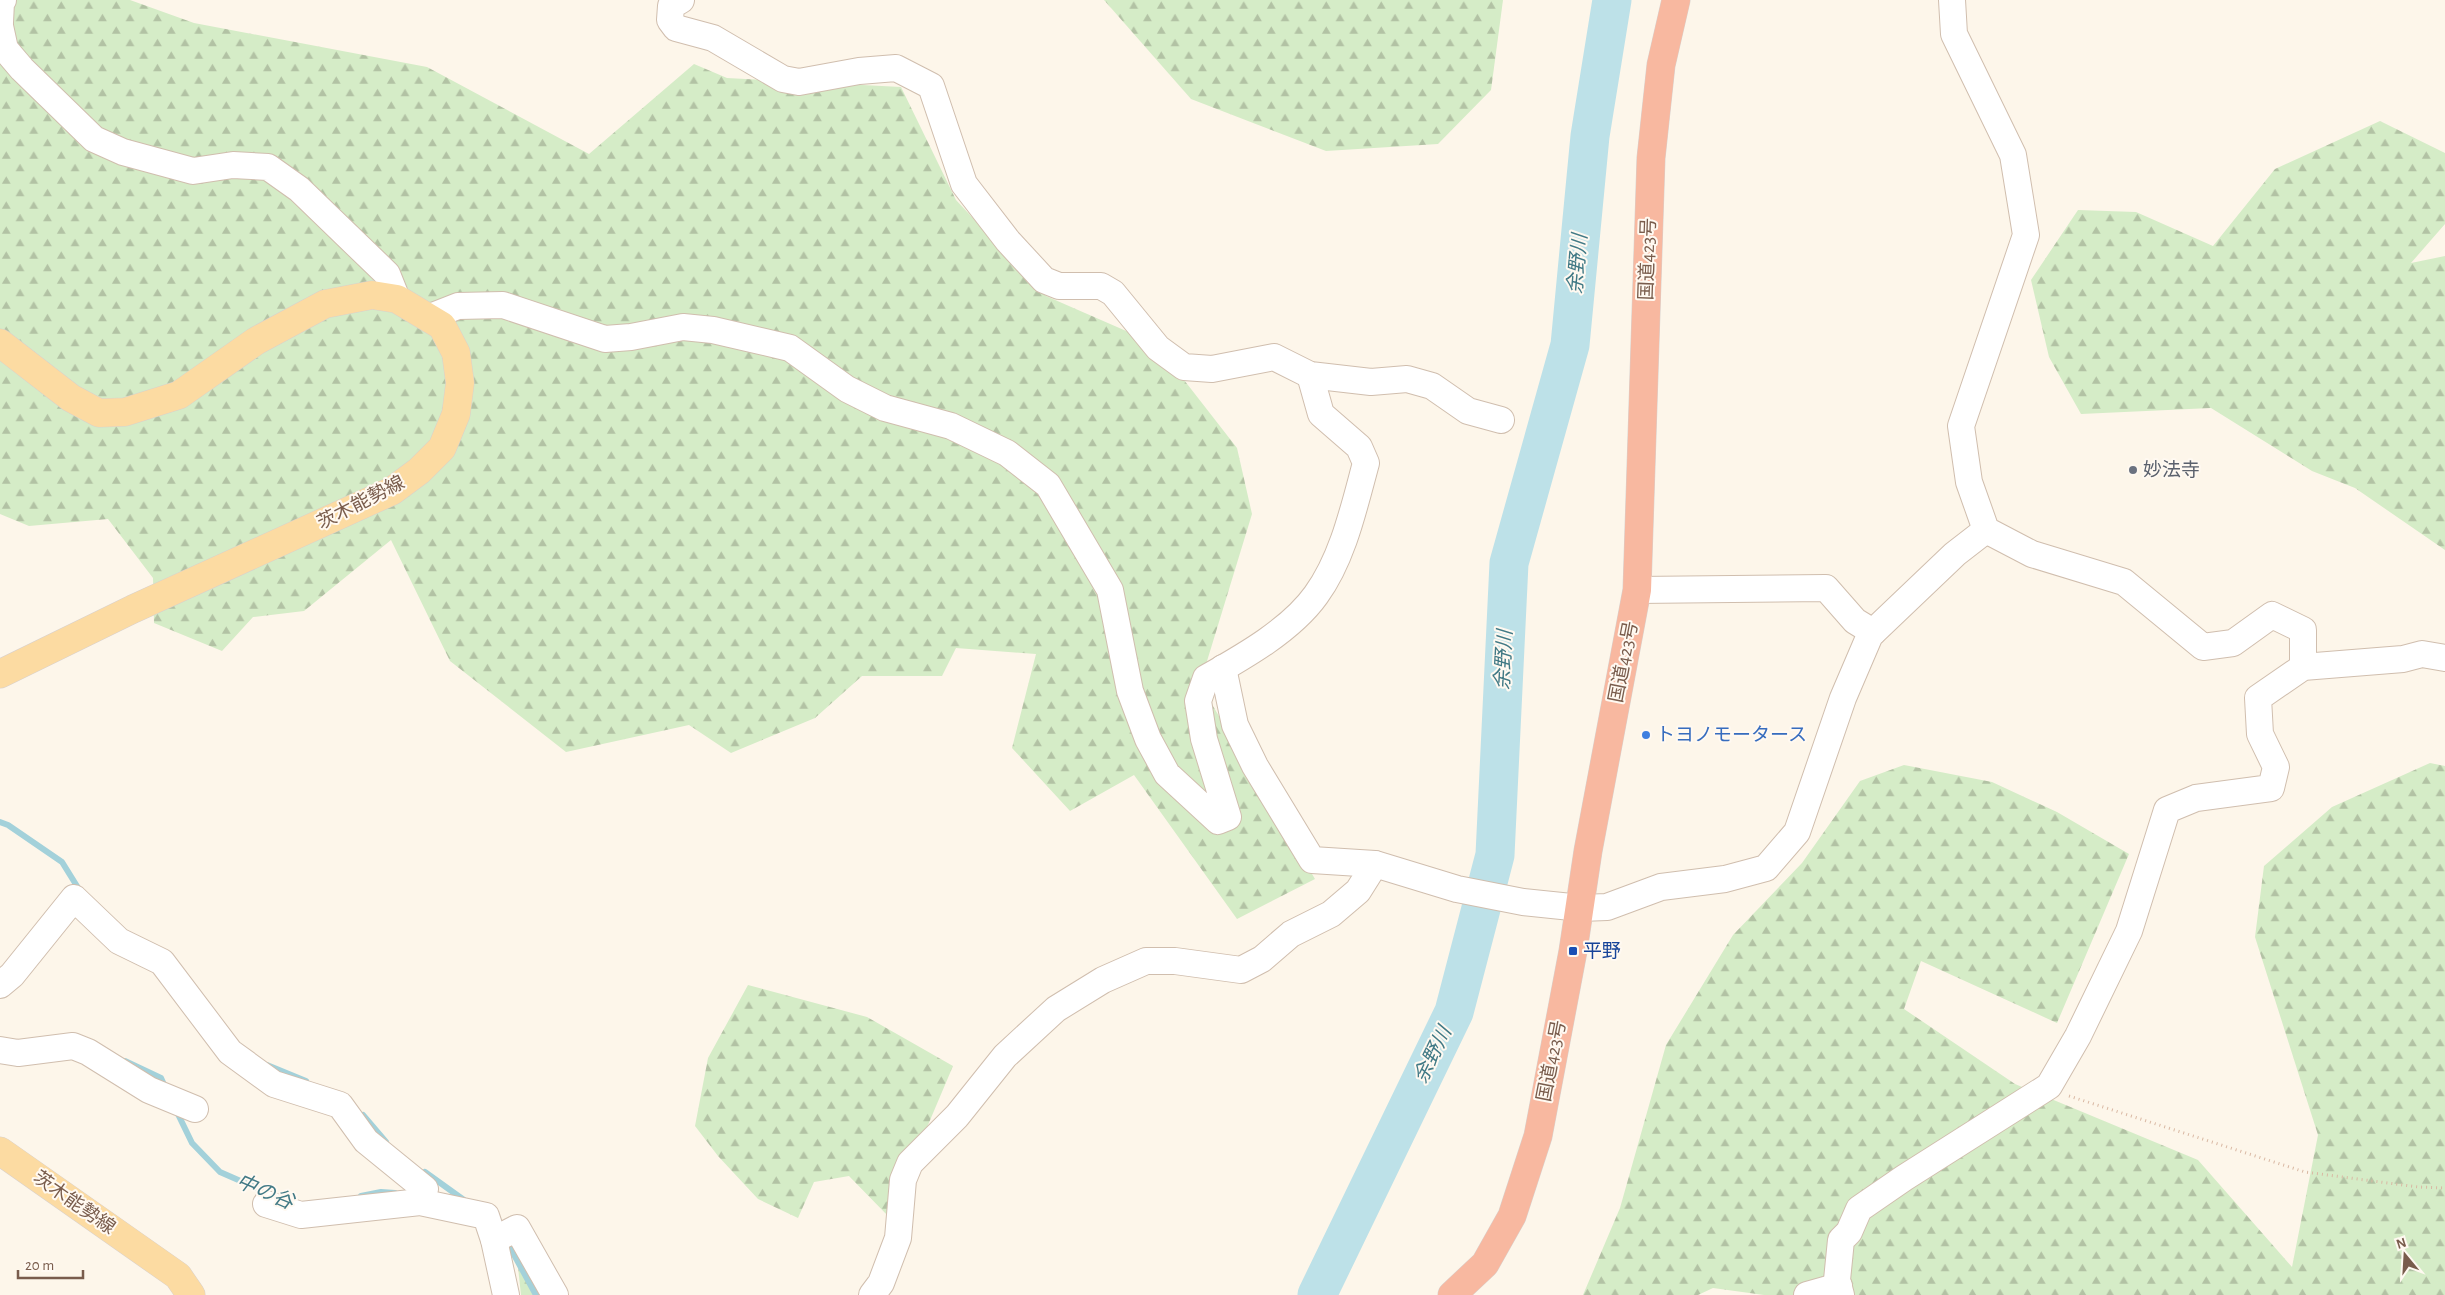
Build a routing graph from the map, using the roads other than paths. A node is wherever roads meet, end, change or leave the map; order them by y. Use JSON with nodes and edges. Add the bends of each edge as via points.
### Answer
{"nodes":[{"id":1,"x":3,"y":0,"type":"edge"},
{"id":2,"x":682,"y":0,"type":"edge"},
{"id":3,"x":1676,"y":0,"type":"edge"},
{"id":4,"x":1952,"y":0,"type":"edge"},
{"id":5,"x":0,"y":24,"type":"edge"},
{"id":6,"x":397,"y":298,"type":"junction"},
{"id":7,"x":430,"y":317,"type":"junction"},
{"id":8,"x":0,"y":343,"type":"edge"},
{"id":9,"x":1310,"y":375,"type":"junction"},
{"id":10,"x":1501,"y":420,"type":"dead end"},
{"id":11,"x":1986,"y":530,"type":"junction"},
{"id":12,"x":1637,"y":590,"type":"junction"},
{"id":13,"x":1873,"y":632,"type":"junction"},
{"id":14,"x":2445,"y":658,"type":"edge"},
{"id":15,"x":2303,"y":666,"type":"junction"},
{"id":16,"x":1223,"y":668,"type":"junction"},
{"id":17,"x":0,"y":674,"type":"edge"},
{"id":18,"x":1375,"y":864,"type":"junction"},
{"id":19,"x":1581,"y":908,"type":"junction"},
{"id":20,"x":0,"y":985,"type":"edge"},
{"id":21,"x":0,"y":1050,"type":"edge"},
{"id":22,"x":195,"y":1108,"type":"dead end"},
{"id":23,"x":0,"y":1151,"type":"edge"},
{"id":24,"x":420,"y":1202,"type":"junction"},
{"id":25,"x":266,"y":1204,"type":"dead end"},
{"id":26,"x":494,"y":1240,"type":"junction"},
{"id":27,"x":1840,"y":1290,"type":"edge"},
{"id":28,"x":191,"y":1295,"type":"edge"},
{"id":29,"x":506,"y":1295,"type":"edge"},
{"id":30,"x":555,"y":1295,"type":"edge"},
{"id":31,"x":872,"y":1295,"type":"edge"},
{"id":32,"x":1452,"y":1295,"type":"edge"},
{"id":33,"x":1807,"y":1295,"type":"edge"}],
"edges":[{"from":1,"to":5,"type":"street"},
{"from":2,"to":9,"type":"street","via":[[671,6],[670,20],[676,28],[712,38],[783,79],[799,82],[896,68],[931,86],[964,184],[1008,241],[1044,280],[1059,286],[1101,286],[1113,293],[1158,348],[1184,366],[1212,369],[1274,356]]},
{"from":3,"to":12,"type":"highway","name":"国道423号","via":[[1661,65],[1651,158]]},
{"from":4,"to":11,"type":"street","via":[[1954,34],[2013,155],[2026,235],[1961,426],[1968,482]]},
{"from":5,"to":6,"type":"street","via":[[5,49],[94,139],[123,152],[193,171],[233,165],[268,167],[299,189],[387,274]]},
{"from":6,"to":7,"type":"main road","name":"茨木能勢線"},
{"from":6,"to":8,"type":"main road","name":"茨木能勢線","via":[[372,295],[325,304],[256,341],[179,395],[125,412],[99,413],[71,398]]},
{"from":7,"to":16,"type":"street","via":[[458,306],[503,305],[605,339],[683,327],[713,330],[780,345],[790,348],[847,389],[885,408],[951,426],[1007,453],[1048,485],[1110,590],[1130,691],[1148,739],[1167,774],[1218,821],[1228,817],[1204,738],[1198,701],[1206,678]]},
{"from":7,"to":17,"type":"main road","name":"茨木能勢線","via":[[442,326],[456,353],[460,383],[456,414],[442,448],[419,471],[392,491],[133,609]]},
{"from":9,"to":10,"type":"street","via":[[1371,382],[1406,379],[1432,386],[1468,411]]},
{"from":9,"to":16,"type":"street","via":[[1321,414],[1359,447],[1366,463],[1351,515],[1331,570],[1316,596],[1273,638]]},
{"from":11,"to":13,"type":"street","via":[[1955,554]]},
{"from":11,"to":15,"type":"street","via":[[2032,554],[2124,582],[2203,647],[2233,643],[2272,615],[2303,630]]},
{"from":12,"to":13,"type":"street","via":[[1826,588],[1855,621]]},
{"from":12,"to":19,"type":"highway","name":"国道423号","via":[[1588,851]]},
{"from":13,"to":19,"type":"street","via":[[1843,698],[1797,832],[1766,868],[1725,879],[1661,887],[1607,907]]},
{"from":14,"to":15,"type":"street","via":[[2422,654],[2402,659]]},
{"from":15,"to":27,"type":"street","via":[[2258,698],[2260,734],[2276,766],[2271,788],[2196,798],[2167,810],[2129,931],[2078,1036],[2048,1086],[1858,1210],[1849,1232],[1841,1240],[1837,1280]]},
{"from":16,"to":18,"type":"street","via":[[1235,725],[1255,766],[1312,860]]},
{"from":18,"to":19,"type":"street","via":[[1457,889],[1523,902]]},
{"from":18,"to":31,"type":"street","via":[[1358,891],[1331,914],[1291,934],[1262,959],[1241,970],[1175,961],[1146,961],[1103,980],[1056,1008],[1005,1056],[957,1116],[910,1163],[903,1180],[898,1238],[881,1283]]},
{"from":19,"to":32,"type":"highway","name":"国道423号","via":[[1538,1136],[1512,1216],[1485,1264]]},
{"from":20,"to":24,"type":"street","via":[[12,975],[74,898],[119,941],[162,962],[230,1052],[274,1084],[340,1105],[366,1141],[424,1189]]},
{"from":21,"to":22,"type":"street","via":[[18,1053],[73,1046],[149,1090]]},
{"from":23,"to":28,"type":"main road","name":"茨木能勢線","via":[[178,1276]]},
{"from":24,"to":25,"type":"street","via":[[301,1215]]},
{"from":24,"to":26,"type":"street","via":[[486,1216]]},
{"from":26,"to":29,"type":"street"},
{"from":26,"to":30,"type":"street","via":[[517,1228]]},
{"from":27,"to":33,"type":"street"}]}
